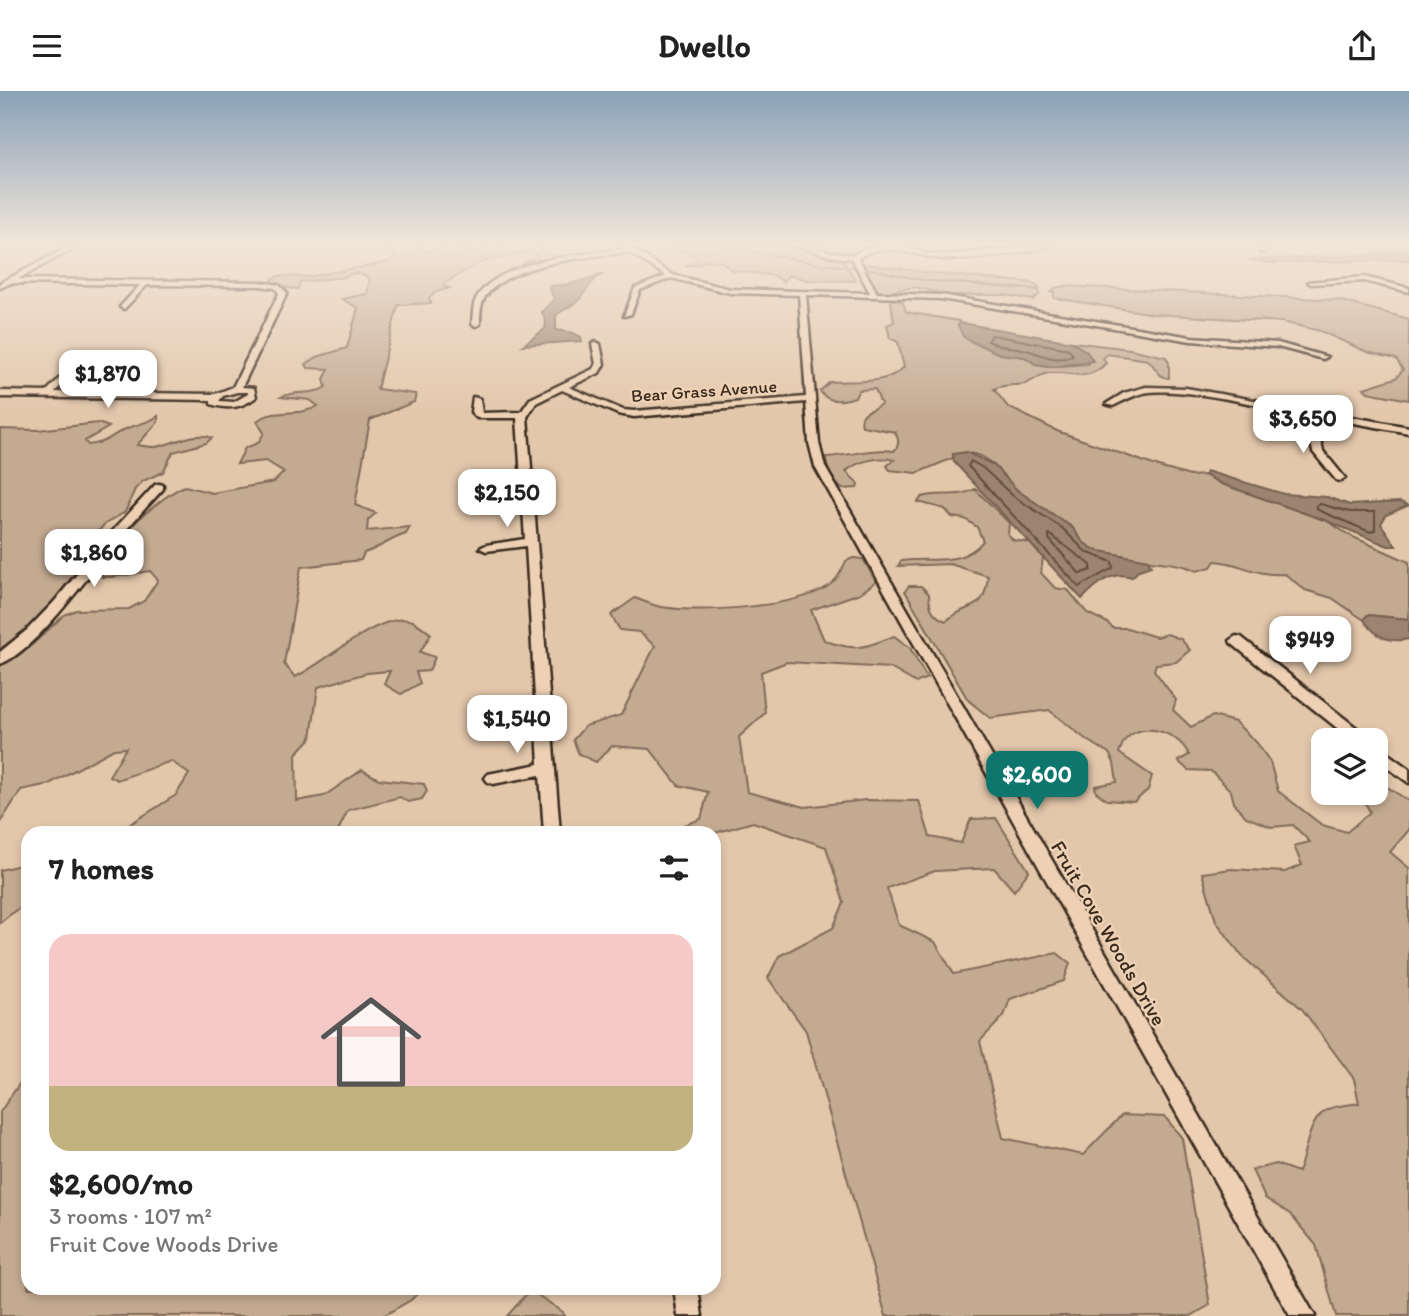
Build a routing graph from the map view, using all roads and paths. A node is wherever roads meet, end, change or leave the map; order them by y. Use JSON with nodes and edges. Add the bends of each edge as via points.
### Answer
{"nodes":[{"id":1,"x":129,"y":301,"type":"edge"},
{"id":2,"x":279,"y":301,"type":"edge"},
{"id":3,"x":480,"y":301,"type":"edge"},
{"id":4,"x":632,"y":301,"type":"edge"},
{"id":5,"x":803,"y":301,"type":"edge"},
{"id":6,"x":967,"y":301,"type":"edge"},
{"id":7,"x":124,"y":307,"type":"dead end"},
{"id":8,"x":627,"y":314,"type":"dead end"},
{"id":9,"x":476,"y":324,"type":"dead end"},
{"id":10,"x":596,"y":344,"type":"dead end"},
{"id":11,"x":1323,"y":357,"type":"dead end"},
{"id":12,"x":81,"y":358,"type":"dead end"},
{"id":13,"x":562,"y":387,"type":"junction"},
{"id":14,"x":237,"y":389,"type":"junction"},
{"id":15,"x":0,"y":394,"type":"edge"},
{"id":16,"x":50,"y":394,"type":"junction"},
{"id":17,"x":216,"y":397,"type":"junction"},
{"id":18,"x":476,"y":399,"type":"dead end"},
{"id":19,"x":810,"y":399,"type":"junction"},
{"id":20,"x":1110,"y":404,"type":"dead end"},
{"id":21,"x":1309,"y":412,"type":"junction"},
{"id":22,"x":523,"y":415,"type":"junction"},
{"id":23,"x":1409,"y":430,"type":"edge"},
{"id":24,"x":1340,"y":478,"type":"dead end"},
{"id":25,"x":159,"y":487,"type":"dead end"},
{"id":26,"x":532,"y":542,"type":"junction"},
{"id":27,"x":486,"y":548,"type":"dead end"},
{"id":28,"x":1237,"y":640,"type":"dead end"},
{"id":29,"x":0,"y":659,"type":"edge"},
{"id":30,"x":1348,"y":728,"type":"edge"},
{"id":31,"x":1388,"y":760,"type":"edge"},
{"id":32,"x":548,"y":768,"type":"junction"},
{"id":33,"x":1409,"y":777,"type":"edge"},
{"id":34,"x":493,"y":778,"type":"dead end"},
{"id":35,"x":552,"y":826,"type":"edge"},
{"id":36,"x":687,"y":1295,"type":"edge"},
{"id":37,"x":690,"y":1316,"type":"edge"},
{"id":38,"x":1303,"y":1316,"type":"edge"}],
"edges":[{"from":1,"to":7,"type":"street"},
{"from":2,"to":14,"type":"street"},
{"from":3,"to":9,"type":"street"},
{"from":4,"to":8,"type":"street"},
{"from":5,"to":19,"type":"street","name":"Fruit Cove Woods Drive"},
{"from":6,"to":11,"type":"street","via":[[1191,338],[1271,344]]},
{"from":10,"to":13,"type":"street","via":[[599,368]]},
{"from":12,"to":16,"type":"street"},
{"from":13,"to":19,"type":"street","name":"Bear Grass Avenue","via":[[634,414]]},
{"from":13,"to":22,"type":"street","via":[[533,401]]},
{"from":14,"to":17,"type":"street"},
{"from":14,"to":17,"type":"street","via":[[251,390],[251,397],[226,405],[216,403]]},
{"from":15,"to":16,"type":"street"},
{"from":16,"to":17,"type":"street"},
{"from":18,"to":22,"type":"street","via":[[480,416]]},
{"from":19,"to":38,"type":"street","name":"Fruit Cove Woods Drive","via":[[820,467]]},
{"from":20,"to":21,"type":"street","via":[[1136,392],[1175,390]]},
{"from":21,"to":23,"type":"street"},
{"from":21,"to":24,"type":"street","via":[[1318,452]]},
{"from":22,"to":26,"type":"street"},
{"from":25,"to":29,"type":"street","via":[[63,603]]},
{"from":26,"to":27,"type":"street"},
{"from":26,"to":32,"type":"street"},
{"from":28,"to":30,"type":"street"},
{"from":31,"to":33,"type":"street"},
{"from":32,"to":34,"type":"street"},
{"from":32,"to":35,"type":"street"},
{"from":36,"to":37,"type":"street"}]}
